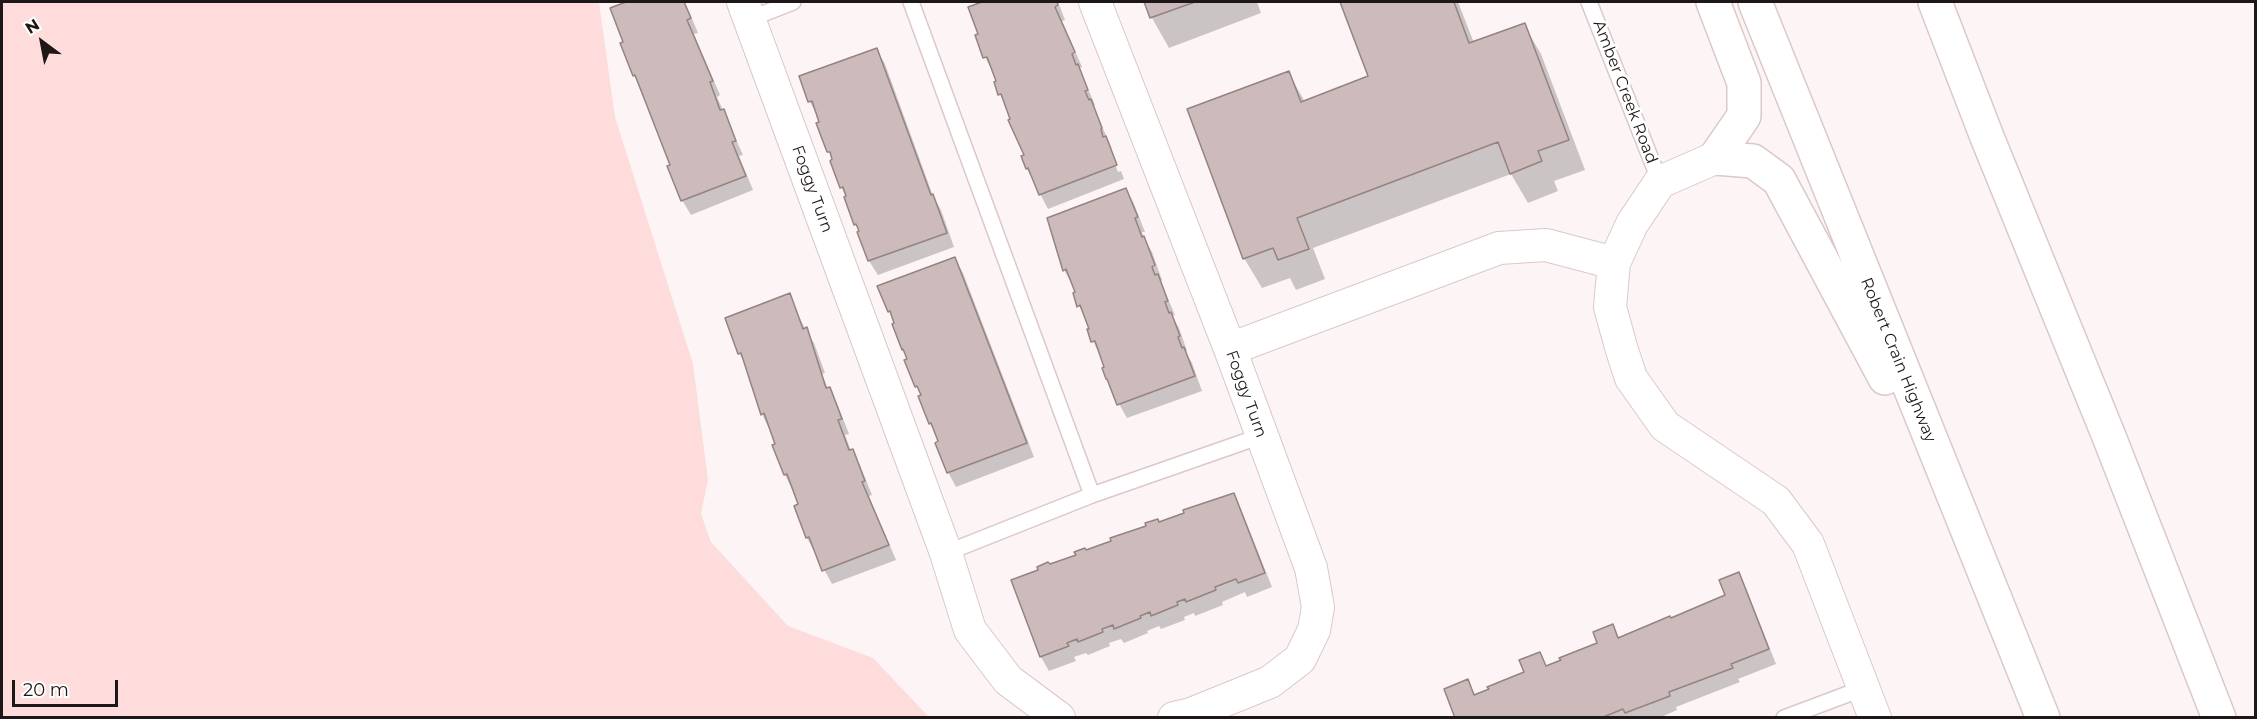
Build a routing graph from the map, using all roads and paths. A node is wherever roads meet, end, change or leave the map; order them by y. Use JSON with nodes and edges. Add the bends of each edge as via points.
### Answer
{"nodes":[{"id":1,"x":793,"y":2,"type":"edge"},
{"id":2,"x":911,"y":2,"type":"edge"},
{"id":3,"x":1095,"y":2,"type":"edge"},
{"id":4,"x":1589,"y":2,"type":"edge"},
{"id":5,"x":1713,"y":2,"type":"edge"},
{"id":6,"x":1755,"y":2,"type":"edge"},
{"id":7,"x":1935,"y":2,"type":"edge"},
{"id":8,"x":746,"y":10,"type":"edge"},
{"id":9,"x":1715,"y":158,"type":"junction"},
{"id":10,"x":1660,"y":182,"type":"junction"},
{"id":11,"x":1614,"y":263,"type":"junction"},
{"id":12,"x":1230,"y":349,"type":"junction"},
{"id":13,"x":1261,"y":436,"type":"junction"},
{"id":14,"x":1092,"y":495,"type":"junction"},
{"id":15,"x":1964,"y":525,"type":"junction"},
{"id":16,"x":946,"y":553,"type":"junction"},
{"id":17,"x":1863,"y":688,"type":"junction"},
{"id":18,"x":1059,"y":717,"type":"edge"},
{"id":19,"x":1174,"y":717,"type":"edge"},
{"id":20,"x":1784,"y":717,"type":"edge"},
{"id":21,"x":1875,"y":717,"type":"edge"},
{"id":22,"x":2043,"y":717,"type":"edge"},
{"id":23,"x":2218,"y":717,"type":"edge"}],
"edges":[{"from":1,"to":8,"type":"lane"},
{"from":2,"to":14,"type":"lane"},
{"from":3,"to":12,"type":"street","name":"Foggy Turn"},
{"from":4,"to":10,"type":"lane","name":"Amber Creek Road"},
{"from":5,"to":9,"type":"highway","via":[[1744,83],[1744,116]]},
{"from":6,"to":15,"type":"highway","name":"Robert Crain Highway"},
{"from":7,"to":23,"type":"highway"},
{"from":8,"to":16,"type":"street","name":"Foggy Turn"},
{"from":9,"to":10,"type":"street"},
{"from":9,"to":15,"type":"highway","via":[[1753,161],[1779,180]]},
{"from":10,"to":11,"type":"street","via":[[1632,224]]},
{"from":11,"to":12,"type":"street","via":[[1546,245],[1499,248]]},
{"from":11,"to":17,"type":"street","via":[[1610,307],[1631,378],[1665,426],[1776,501],[1808,544]]},
{"from":12,"to":13,"type":"street","name":"Foggy Turn"},
{"from":13,"to":14,"type":"lane"},
{"from":13,"to":19,"type":"street","name":"Foggy Turn","via":[[1311,568],[1318,607],[1314,630],[1300,659],[1270,682],[1191,714]]},
{"from":14,"to":16,"type":"lane"},
{"from":15,"to":22,"type":"highway","name":"Robert Crain Highway"},
{"from":16,"to":18,"type":"street","name":"Foggy Turn","via":[[970,630],[1008,680]]},
{"from":17,"to":20,"type":"lane"},
{"from":17,"to":21,"type":"street"}]}
